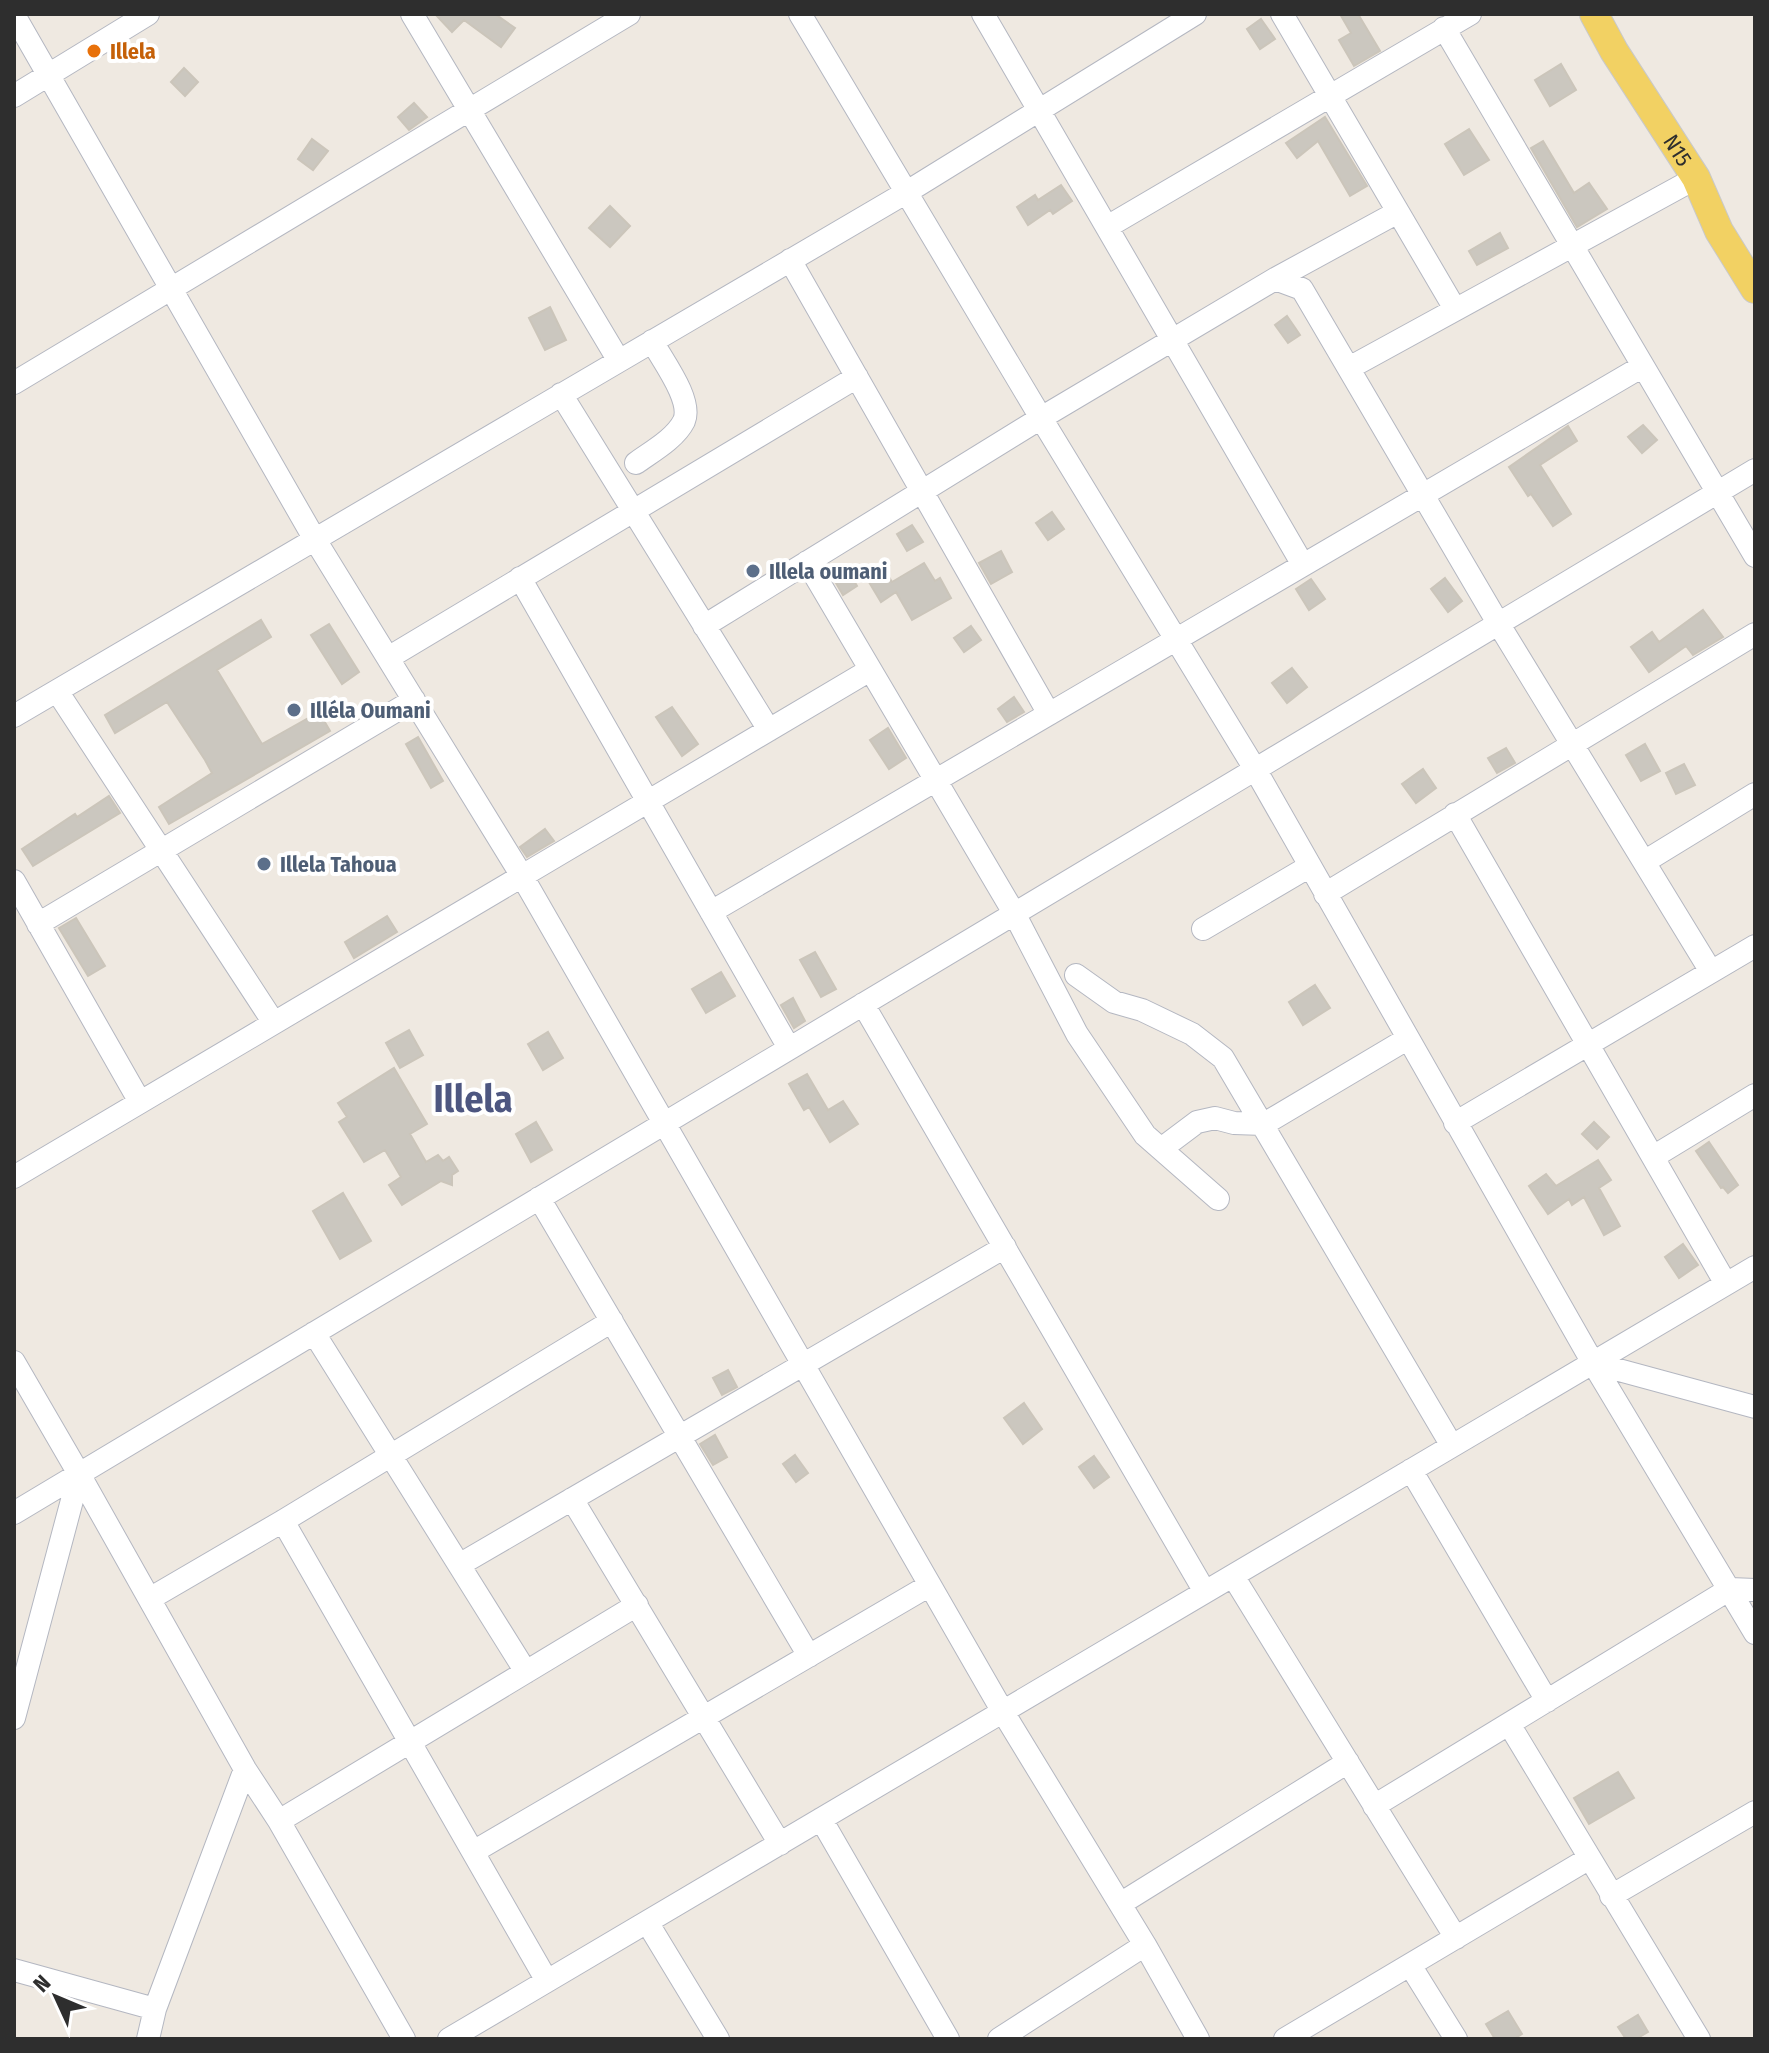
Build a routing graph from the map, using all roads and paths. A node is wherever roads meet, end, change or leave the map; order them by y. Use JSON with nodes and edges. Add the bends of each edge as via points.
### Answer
{"nodes":[{"id":1,"x":148,"y":14,"type":"edge"},
{"id":2,"x":412,"y":14,"type":"edge"},
{"id":3,"x":629,"y":14,"type":"edge"},
{"id":4,"x":800,"y":14,"type":"edge"},
{"id":5,"x":983,"y":14,"type":"edge"},
{"id":6,"x":1195,"y":14,"type":"edge"},
{"id":7,"x":1282,"y":14,"type":"edge"},
{"id":8,"x":1470,"y":14,"type":"edge"},
{"id":9,"x":1594,"y":14,"type":"edge"},
{"id":10,"x":14,"y":15,"type":"edge"},
{"id":11,"x":1444,"y":28,"type":"junction"},
{"id":12,"x":48,"y":75,"type":"junction"},
{"id":13,"x":1330,"y":95,"type":"junction"},
{"id":14,"x":14,"y":96,"type":"edge"},
{"id":15,"x":469,"y":110,"type":"junction"},
{"id":16,"x":1040,"y":110,"type":"junction"},
{"id":17,"x":1696,"y":178,"type":"junction"},
{"id":18,"x":907,"y":192,"type":"junction"},
{"id":19,"x":1398,"y":212,"type":"junction"},
{"id":20,"x":1107,"y":227,"type":"junction"},
{"id":21,"x":1572,"y":245,"type":"junction"},
{"id":22,"x":790,"y":260,"type":"junction"},
{"id":23,"x":1275,"y":279,"type":"junction"},
{"id":24,"x":171,"y":289,"type":"junction"},
{"id":25,"x":1755,"y":289,"type":"edge"},
{"id":26,"x":1455,"y":309,"type":"junction"},
{"id":27,"x":1172,"y":340,"type":"junction"},
{"id":28,"x":652,"y":341,"type":"junction"},
{"id":29,"x":619,"y":361,"type":"junction"},
{"id":30,"x":1643,"y":366,"type":"junction"},
{"id":31,"x":1349,"y":368,"type":"junction"},
{"id":32,"x":857,"y":377,"type":"junction"},
{"id":33,"x":14,"y":383,"type":"edge"},
{"id":34,"x":561,"y":394,"type":"junction"},
{"id":35,"x":1041,"y":418,"type":"junction"},
{"id":36,"x":636,"y":463,"type":"dead end"},
{"id":37,"x":1755,"y":470,"type":"edge"},
{"id":38,"x":922,"y":491,"type":"junction"},
{"id":39,"x":1717,"y":492,"type":"junction"},
{"id":40,"x":1423,"y":495,"type":"junction"},
{"id":41,"x":633,"y":511,"type":"junction"},
{"id":42,"x":314,"y":538,"type":"junction"},
{"id":43,"x":1755,"y":556,"type":"edge"},
{"id":44,"x":807,"y":562,"type":"junction"},
{"id":45,"x":1303,"y":565,"type":"junction"},
{"id":46,"x":520,"y":578,"type":"junction"},
{"id":47,"x":1498,"y":623,"type":"junction"},
{"id":48,"x":704,"y":626,"type":"junction"},
{"id":49,"x":1755,"y":634,"type":"edge"},
{"id":50,"x":1176,"y":640,"type":"junction"},
{"id":51,"x":388,"y":658,"type":"junction"},
{"id":52,"x":870,"y":670,"type":"junction"},
{"id":53,"x":57,"y":691,"type":"junction"},
{"id":54,"x":414,"y":700,"type":"junction"},
{"id":55,"x":17,"y":706,"type":"edge"},
{"id":56,"x":1049,"y":714,"type":"junction"},
{"id":57,"x":769,"y":730,"type":"junction"},
{"id":58,"x":1571,"y":743,"type":"junction"},
{"id":59,"x":1255,"y":769,"type":"junction"},
{"id":60,"x":936,"y":781,"type":"junction"},
{"id":61,"x":1755,"y":794,"type":"edge"},
{"id":62,"x":648,"y":802,"type":"junction"},
{"id":63,"x":1455,"y":814,"type":"junction"},
{"id":64,"x":161,"y":850,"type":"junction"},
{"id":65,"x":1644,"y":862,"type":"junction"},
{"id":66,"x":1310,"y":866,"type":"junction"},
{"id":67,"x":522,"y":876,"type":"junction"},
{"id":68,"x":14,"y":881,"type":"edge"},
{"id":69,"x":1325,"y":894,"type":"junction"},
{"id":70,"x":711,"y":912,"type":"junction"},
{"id":71,"x":1014,"y":913,"type":"junction"},
{"id":72,"x":38,"y":924,"type":"junction"},
{"id":73,"x":1203,"y":929,"type":"dead end"},
{"id":74,"x":1755,"y":946,"type":"edge"},
{"id":75,"x":1710,"y":970,"type":"junction"},
{"id":76,"x":1076,"y":975,"type":"dead end"},
{"id":77,"x":863,"y":1004,"type":"junction"},
{"id":78,"x":274,"y":1023,"type":"junction"},
{"id":79,"x":1407,"y":1039,"type":"junction"},
{"id":80,"x":1587,"y":1044,"type":"junction"},
{"id":81,"x":789,"y":1048,"type":"junction"},
{"id":82,"x":1755,"y":1095,"type":"edge"},
{"id":83,"x":140,"y":1102,"type":"junction"},
{"id":84,"x":664,"y":1123,"type":"junction"},
{"id":85,"x":1455,"y":1123,"type":"junction"},
{"id":86,"x":1264,"y":1124,"type":"junction"},
{"id":87,"x":1161,"y":1149,"type":"junction"},
{"id":88,"x":1653,"y":1157,"type":"junction"},
{"id":89,"x":14,"y":1177,"type":"edge"},
{"id":90,"x":539,"y":1198,"type":"junction"},
{"id":91,"x":1218,"y":1199,"type":"dead end"},
{"id":92,"x":1005,"y":1247,"type":"junction"},
{"id":93,"x":1755,"y":1267,"type":"edge"},
{"id":94,"x":1726,"y":1284,"type":"junction"},
{"id":95,"x":612,"y":1321,"type":"junction"},
{"id":96,"x":314,"y":1333,"type":"junction"},
{"id":97,"x":14,"y":1362,"type":"edge"},
{"id":98,"x":805,"y":1363,"type":"junction"},
{"id":99,"x":1593,"y":1363,"type":"junction"},
{"id":100,"x":1755,"y":1407,"type":"edge"},
{"id":101,"x":680,"y":1437,"type":"junction"},
{"id":102,"x":1452,"y":1446,"type":"junction"},
{"id":103,"x":391,"y":1455,"type":"junction"},
{"id":104,"x":1411,"y":1470,"type":"junction"},
{"id":105,"x":79,"y":1474,"type":"junction"},
{"id":106,"x":572,"y":1499,"type":"junction"},
{"id":107,"x":14,"y":1513,"type":"edge"},
{"id":108,"x":283,"y":1521,"type":"junction"},
{"id":109,"x":459,"y":1565,"type":"junction"},
{"id":110,"x":1233,"y":1576,"type":"junction"},
{"id":111,"x":930,"y":1585,"type":"junction"},
{"id":112,"x":1730,"y":1589,"type":"junction"},
{"id":113,"x":1755,"y":1590,"type":"edge"},
{"id":114,"x":1205,"y":1592,"type":"junction"},
{"id":115,"x":151,"y":1598,"type":"junction"},
{"id":116,"x":637,"y":1605,"type":"junction"},
{"id":117,"x":1755,"y":1633,"type":"edge"},
{"id":118,"x":809,"y":1656,"type":"junction"},
{"id":119,"x":526,"y":1672,"type":"junction"},
{"id":120,"x":1547,"y":1701,"type":"junction"},
{"id":121,"x":1003,"y":1712,"type":"junction"},
{"id":122,"x":703,"y":1716,"type":"junction"},
{"id":123,"x":14,"y":1718,"type":"edge"},
{"id":124,"x":1509,"y":1724,"type":"junction"},
{"id":125,"x":410,"y":1742,"type":"junction"},
{"id":126,"x":1348,"y":1762,"type":"junction"},
{"id":127,"x":245,"y":1769,"type":"junction"},
{"id":128,"x":1374,"y":1806,"type":"junction"},
{"id":129,"x":1755,"y":1812,"type":"edge"},
{"id":130,"x":821,"y":1819,"type":"junction"},
{"id":131,"x":279,"y":1821,"type":"junction"},
{"id":132,"x":780,"y":1844,"type":"junction"},
{"id":133,"x":473,"y":1852,"type":"junction"},
{"id":134,"x":1588,"y":1859,"type":"junction"},
{"id":135,"x":1611,"y":1896,"type":"junction"},
{"id":136,"x":1120,"y":1904,"type":"junction"},
{"id":137,"x":647,"y":1922,"type":"junction"},
{"id":138,"x":1456,"y":1938,"type":"junction"},
{"id":139,"x":1145,"y":1945,"type":"junction"},
{"id":140,"x":1410,"y":1965,"type":"junction"},
{"id":141,"x":14,"y":1970,"type":"edge"},
{"id":142,"x":547,"y":1981,"type":"junction"},
{"id":143,"x":155,"y":2009,"type":"junction"},
{"id":144,"x":148,"y":2039,"type":"edge"},
{"id":145,"x":404,"y":2039,"type":"edge"},
{"id":146,"x":449,"y":2039,"type":"edge"},
{"id":147,"x":718,"y":2039,"type":"edge"},
{"id":148,"x":948,"y":2039,"type":"edge"},
{"id":149,"x":999,"y":2039,"type":"edge"},
{"id":150,"x":1198,"y":2039,"type":"edge"},
{"id":151,"x":1285,"y":2039,"type":"edge"},
{"id":152,"x":1456,"y":2039,"type":"edge"},
{"id":153,"x":1699,"y":2039,"type":"edge"}],
"edges":[{"from":1,"to":12,"type":"street"},
{"from":2,"to":15,"type":"street"},
{"from":3,"to":15,"type":"street"},
{"from":4,"to":18,"type":"street"},
{"from":5,"to":16,"type":"street"},
{"from":6,"to":16,"type":"street"},
{"from":7,"to":13,"type":"street"},
{"from":8,"to":11,"type":"street"},
{"from":9,"to":17,"type":"main road","name":"N15"},
{"from":10,"to":12,"type":"street"},
{"from":11,"to":13,"type":"street"},
{"from":11,"to":21,"type":"street"},
{"from":12,"to":14,"type":"street"},
{"from":12,"to":24,"type":"street"},
{"from":13,"to":19,"type":"street"},
{"from":13,"to":20,"type":"street"},
{"from":15,"to":24,"type":"street"},
{"from":15,"to":29,"type":"street"},
{"from":16,"to":18,"type":"street"},
{"from":16,"to":20,"type":"street"},
{"from":17,"to":21,"type":"street"},
{"from":17,"to":25,"type":"main road","name":"N15","via":[[1719,231]]},
{"from":18,"to":22,"type":"street"},
{"from":18,"to":35,"type":"street"},
{"from":19,"to":23,"type":"street"},
{"from":19,"to":26,"type":"street"},
{"from":20,"to":27,"type":"street"},
{"from":21,"to":26,"type":"street"},
{"from":21,"to":30,"type":"street"},
{"from":22,"to":28,"type":"street"},
{"from":22,"to":32,"type":"street"},
{"from":23,"to":27,"type":"street"},
{"from":23,"to":31,"type":"street","via":[[1302,289]]},
{"from":24,"to":33,"type":"street"},
{"from":24,"to":42,"type":"street"},
{"from":26,"to":31,"type":"street"},
{"from":27,"to":35,"type":"street"},
{"from":27,"to":45,"type":"street"},
{"from":28,"to":29,"type":"street"},
{"from":28,"to":36,"type":"street","via":[[685,400],[686,412],[673,435]]},
{"from":29,"to":34,"type":"street"},
{"from":30,"to":39,"type":"street"},
{"from":30,"to":40,"type":"street"},
{"from":31,"to":40,"type":"street"},
{"from":32,"to":38,"type":"street"},
{"from":32,"to":41,"type":"street"},
{"from":34,"to":41,"type":"street"},
{"from":34,"to":42,"type":"street"},
{"from":35,"to":38,"type":"street"},
{"from":35,"to":50,"type":"street"},
{"from":37,"to":39,"type":"street"},
{"from":38,"to":44,"type":"street"},
{"from":38,"to":56,"type":"street"},
{"from":39,"to":43,"type":"street"},
{"from":39,"to":47,"type":"street"},
{"from":40,"to":45,"type":"street"},
{"from":40,"to":47,"type":"street"},
{"from":41,"to":46,"type":"street"},
{"from":41,"to":48,"type":"street"},
{"from":42,"to":51,"type":"street"},
{"from":42,"to":53,"type":"street"},
{"from":44,"to":48,"type":"street"},
{"from":44,"to":52,"type":"street"},
{"from":45,"to":50,"type":"street"},
{"from":46,"to":51,"type":"street"},
{"from":46,"to":62,"type":"street"},
{"from":47,"to":58,"type":"street"},
{"from":47,"to":59,"type":"street"},
{"from":48,"to":57,"type":"street"},
{"from":49,"to":58,"type":"street"},
{"from":50,"to":56,"type":"street"},
{"from":50,"to":59,"type":"street"},
{"from":51,"to":54,"type":"street"},
{"from":52,"to":57,"type":"street"},
{"from":52,"to":60,"type":"street"},
{"from":53,"to":55,"type":"street"},
{"from":53,"to":64,"type":"street"},
{"from":54,"to":64,"type":"street"},
{"from":54,"to":67,"type":"street"},
{"from":56,"to":60,"type":"street"},
{"from":57,"to":62,"type":"street"},
{"from":58,"to":63,"type":"street"},
{"from":58,"to":65,"type":"street"},
{"from":59,"to":66,"type":"street"},
{"from":59,"to":71,"type":"street"},
{"from":60,"to":70,"type":"street"},
{"from":60,"to":71,"type":"street"},
{"from":61,"to":65,"type":"street"},
{"from":62,"to":67,"type":"street"},
{"from":62,"to":70,"type":"street"},
{"from":63,"to":69,"type":"street"},
{"from":63,"to":80,"type":"street"},
{"from":64,"to":72,"type":"street"},
{"from":64,"to":78,"type":"street"},
{"from":65,"to":75,"type":"street"},
{"from":66,"to":69,"type":"street"},
{"from":66,"to":73,"type":"street"},
{"from":67,"to":78,"type":"street"},
{"from":67,"to":84,"type":"street"},
{"from":68,"to":72,"type":"street"},
{"from":69,"to":79,"type":"street"},
{"from":70,"to":81,"type":"street"},
{"from":71,"to":77,"type":"street"},
{"from":71,"to":87,"type":"street","via":[[1077,1034],[1145,1135]]},
{"from":72,"to":83,"type":"street"},
{"from":74,"to":75,"type":"street"},
{"from":75,"to":80,"type":"street"},
{"from":76,"to":86,"type":"street","via":[[1114,1002],[1192,1034],[1223,1058]]},
{"from":77,"to":81,"type":"street"},
{"from":77,"to":92,"type":"street"},
{"from":78,"to":83,"type":"street"},
{"from":79,"to":85,"type":"street"},
{"from":79,"to":86,"type":"street"},
{"from":80,"to":85,"type":"street"},
{"from":80,"to":88,"type":"street"},
{"from":81,"to":84,"type":"street"},
{"from":82,"to":88,"type":"street"},
{"from":83,"to":89,"type":"street"},
{"from":84,"to":90,"type":"street"},
{"from":84,"to":98,"type":"street"},
{"from":85,"to":99,"type":"street"},
{"from":86,"to":87,"type":"street","via":[[1215,1118],[1197,1122]]},
{"from":86,"to":102,"type":"street"},
{"from":87,"to":91,"type":"street"},
{"from":88,"to":94,"type":"street"},
{"from":90,"to":95,"type":"street"},
{"from":90,"to":96,"type":"street"},
{"from":92,"to":98,"type":"street"},
{"from":92,"to":114,"type":"street"},
{"from":93,"to":94,"type":"street"},
{"from":94,"to":99,"type":"street"},
{"from":95,"to":101,"type":"street"},
{"from":95,"to":103,"type":"street"},
{"from":96,"to":103,"type":"street"},
{"from":96,"to":105,"type":"street"},
{"from":97,"to":105,"type":"street"},
{"from":98,"to":101,"type":"street"},
{"from":98,"to":111,"type":"street"},
{"from":99,"to":100,"type":"street"},
{"from":99,"to":102,"type":"street"},
{"from":99,"to":112,"type":"street"},
{"from":101,"to":106,"type":"street"},
{"from":101,"to":118,"type":"street"},
{"from":102,"to":104,"type":"street"},
{"from":103,"to":108,"type":"street"},
{"from":103,"to":109,"type":"street"},
{"from":104,"to":110,"type":"street"},
{"from":104,"to":120,"type":"street"},
{"from":105,"to":107,"type":"street"},
{"from":105,"to":115,"type":"street"},
{"from":105,"to":123,"type":"street"},
{"from":106,"to":109,"type":"street"},
{"from":106,"to":116,"type":"street"},
{"from":108,"to":115,"type":"street"},
{"from":108,"to":125,"type":"street"},
{"from":109,"to":119,"type":"street"},
{"from":110,"to":114,"type":"street"},
{"from":110,"to":126,"type":"street"},
{"from":111,"to":118,"type":"street"},
{"from":111,"to":121,"type":"street"},
{"from":112,"to":113,"type":"street"},
{"from":112,"to":117,"type":"street"},
{"from":112,"to":120,"type":"street"},
{"from":114,"to":121,"type":"street"},
{"from":115,"to":127,"type":"street"},
{"from":116,"to":119,"type":"street"},
{"from":116,"to":122,"type":"street"},
{"from":118,"to":122,"type":"street"},
{"from":119,"to":125,"type":"street"},
{"from":120,"to":124,"type":"street"},
{"from":121,"to":130,"type":"street"},
{"from":121,"to":136,"type":"street"},
{"from":122,"to":132,"type":"street"},
{"from":122,"to":133,"type":"street"},
{"from":124,"to":128,"type":"street"},
{"from":124,"to":134,"type":"street"},
{"from":125,"to":131,"type":"street"},
{"from":125,"to":133,"type":"street"},
{"from":126,"to":128,"type":"street"},
{"from":126,"to":136,"type":"street"},
{"from":127,"to":131,"type":"street"},
{"from":127,"to":143,"type":"street"},
{"from":128,"to":138,"type":"street"},
{"from":129,"to":135,"type":"street"},
{"from":130,"to":132,"type":"street"},
{"from":130,"to":148,"type":"street"},
{"from":131,"to":145,"type":"street"},
{"from":132,"to":137,"type":"street"},
{"from":133,"to":142,"type":"street"},
{"from":134,"to":135,"type":"street"},
{"from":134,"to":138,"type":"street"},
{"from":135,"to":153,"type":"street"},
{"from":136,"to":139,"type":"street"},
{"from":137,"to":142,"type":"street"},
{"from":137,"to":147,"type":"street"},
{"from":138,"to":140,"type":"street"},
{"from":139,"to":149,"type":"street"},
{"from":139,"to":150,"type":"street"},
{"from":140,"to":151,"type":"street"},
{"from":140,"to":152,"type":"street"},
{"from":141,"to":143,"type":"street"},
{"from":142,"to":146,"type":"street"},
{"from":143,"to":144,"type":"street"}]}
